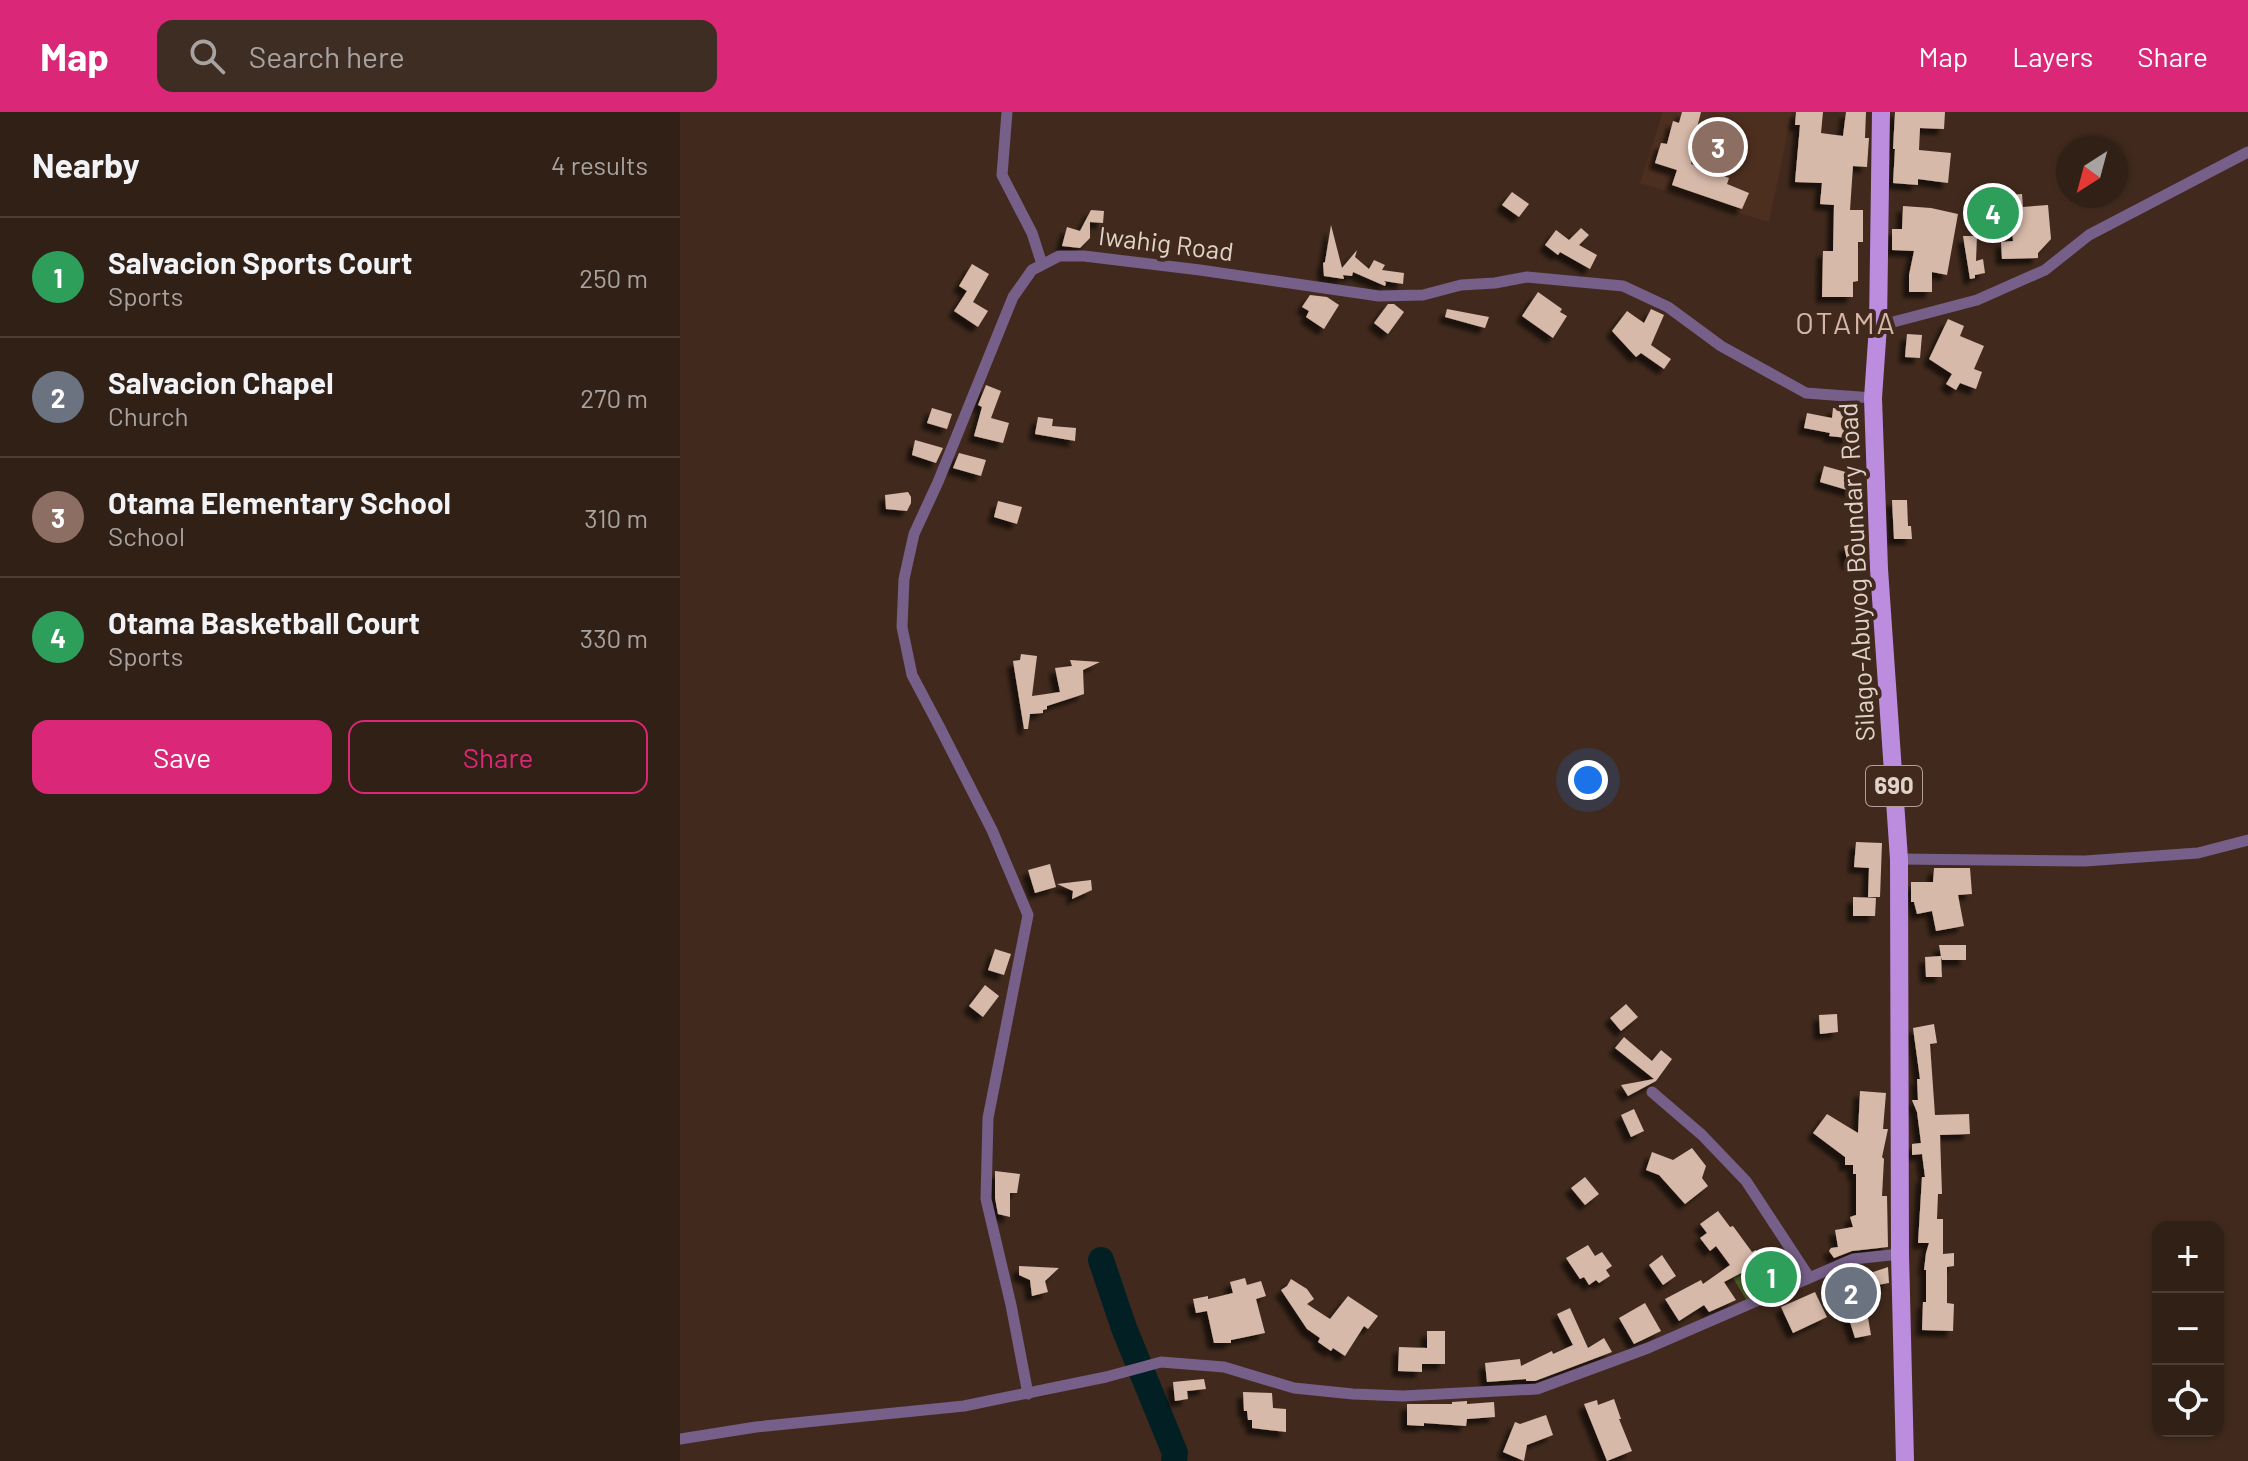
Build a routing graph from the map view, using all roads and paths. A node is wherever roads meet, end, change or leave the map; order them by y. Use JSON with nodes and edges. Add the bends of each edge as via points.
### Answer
{"nodes":[{"id":1,"x":1007,"y":112,"type":"edge"},
{"id":2,"x":1881,"y":112,"type":"edge"},
{"id":3,"x":2248,"y":152,"type":"edge"},
{"id":4,"x":1042,"y":264,"type":"junction"},
{"id":5,"x":1878,"y":326,"type":"junction"},
{"id":6,"x":1873,"y":398,"type":"junction"},
{"id":7,"x":2248,"y":840,"type":"edge"},
{"id":8,"x":1899,"y":859,"type":"junction"},
{"id":9,"x":1652,"y":1092,"type":"dead end"},
{"id":10,"x":1900,"y":1254,"type":"junction"},
{"id":11,"x":1809,"y":1277,"type":"junction"},
{"id":12,"x":1028,"y":1394,"type":"junction"},
{"id":13,"x":680,"y":1439,"type":"edge"},
{"id":14,"x":1905,"y":1461,"type":"edge"}],
"edges":[{"from":1,"to":4,"type":"street","via":[[1002,175]]},
{"from":2,"to":5,"type":"main road","name":"Silago-Abuyog Boundary Road","number":"690"},
{"from":3,"to":5,"type":"street","via":[[2089,235],[2045,270],[1977,300]]},
{"from":4,"to":6,"type":"street","name":"Iwahig Road","via":[[1059,256],[1084,256],[1379,296],[1423,295],[1527,277],[1623,286],[1668,307],[1721,346],[1806,393]]},
{"from":4,"to":12,"type":"street","via":[[1032,270],[1007,309],[914,534],[904,579],[902,627],[912,675],[992,830],[1028,915],[988,1118],[986,1199]]},
{"from":5,"to":6,"type":"main road","name":"Silago-Abuyog Boundary Road","number":"690"},
{"from":6,"to":8,"type":"main road","name":"Silago-Abuyog Boundary Road","number":"690"},
{"from":7,"to":8,"type":"street","via":[[2198,853],[2085,861]]},
{"from":8,"to":10,"type":"main road","name":"Silago-Abuyog Boundary Road","number":"690"},
{"from":9,"to":11,"type":"street","via":[[1746,1181]]},
{"from":10,"to":11,"type":"street","via":[[1853,1259]]},
{"from":10,"to":14,"type":"main road","name":"Silago-Abuyog Boundary Road","number":"690"},
{"from":11,"to":12,"type":"street","via":[[1648,1348],[1537,1389],[1353,1394],[1294,1388],[1224,1367],[1161,1362]]},
{"from":12,"to":13,"type":"street"}]}
